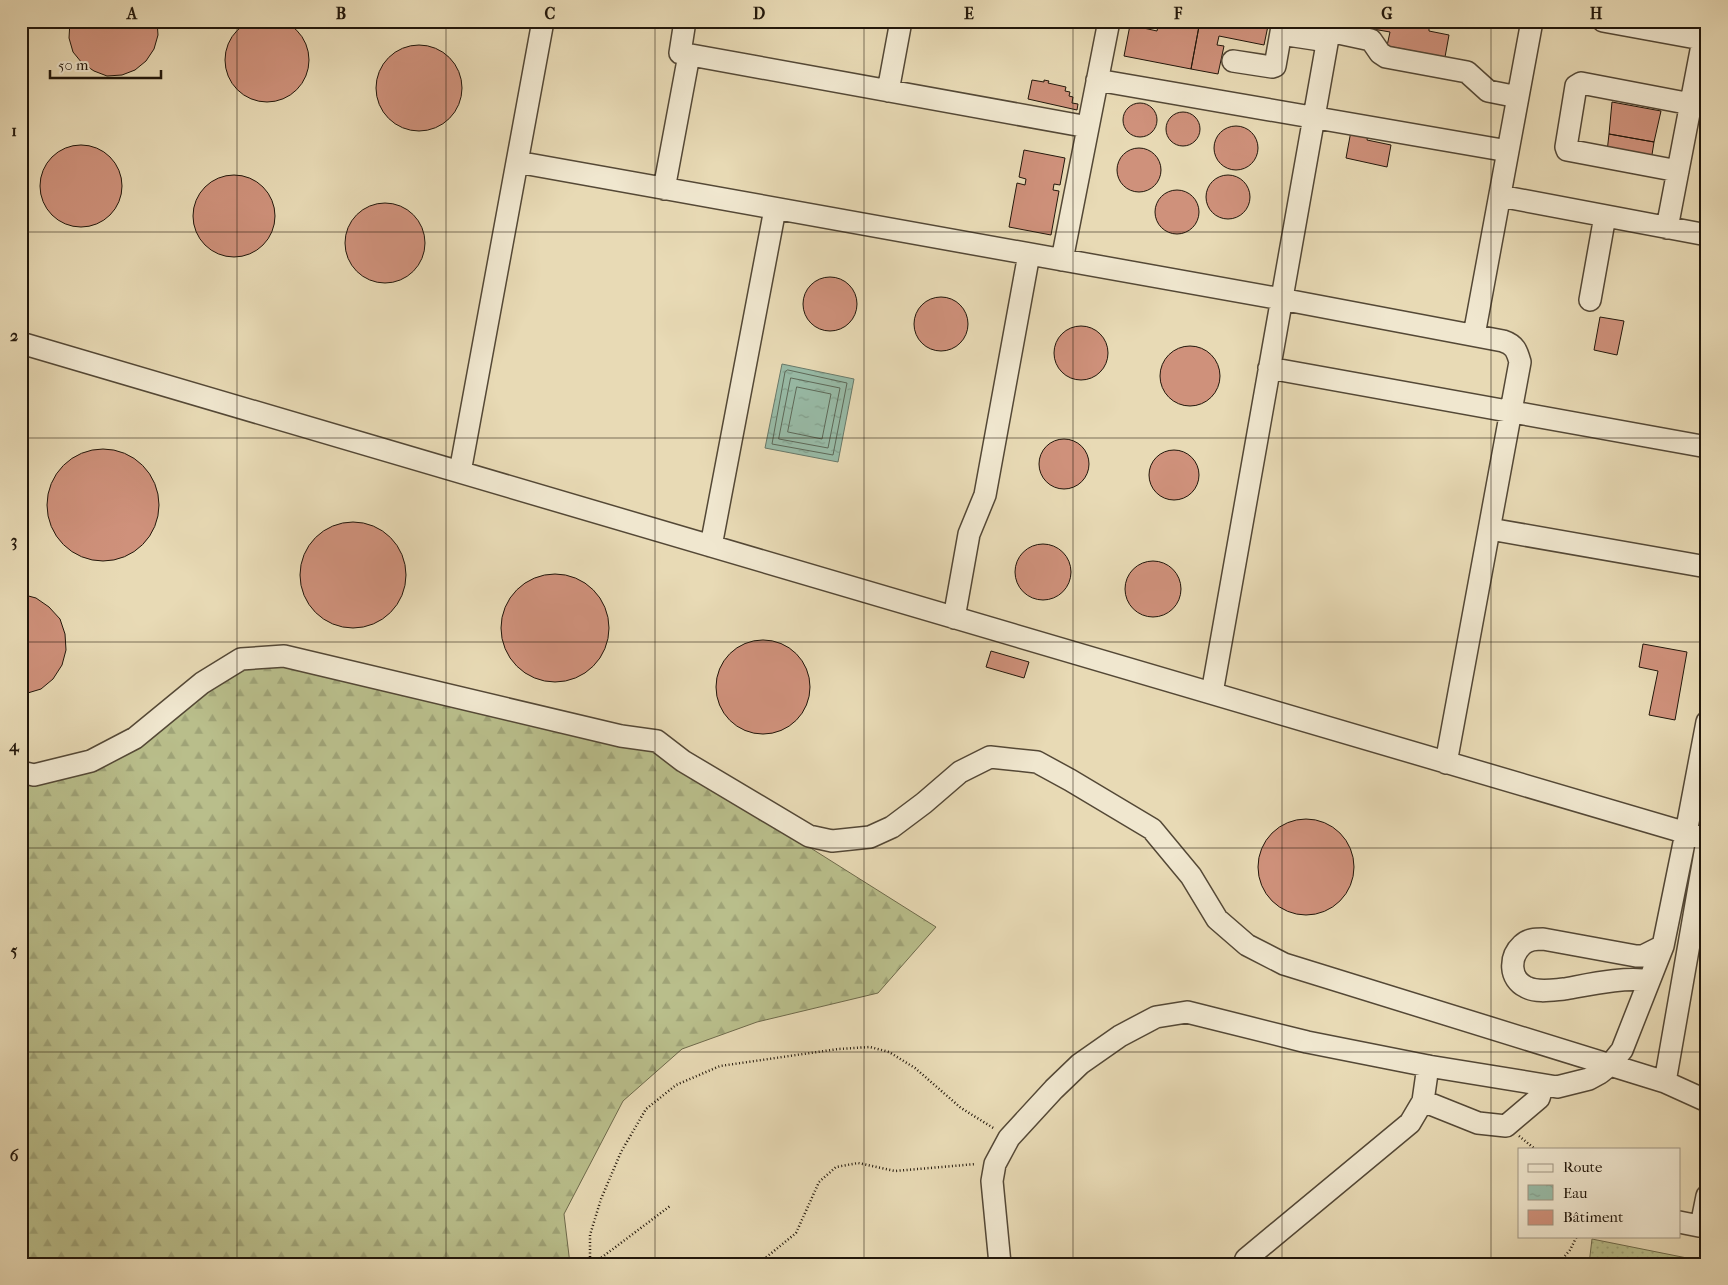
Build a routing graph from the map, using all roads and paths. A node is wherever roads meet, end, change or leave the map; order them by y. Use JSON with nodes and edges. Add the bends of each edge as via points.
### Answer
{"nodes":[{"id":1,"x":543,"y":21,"type":"edge"},
{"id":2,"x":685,"y":21,"type":"edge"},
{"id":3,"x":901,"y":21,"type":"edge"},
{"id":4,"x":1109,"y":21,"type":"edge"},
{"id":5,"x":1532,"y":21,"type":"edge"},
{"id":6,"x":1610,"y":22,"type":"edge"},
{"id":7,"x":1282,"y":28,"type":"edge"},
{"id":8,"x":1329,"y":31,"type":"edge"},
{"id":9,"x":1705,"y":40,"type":"edge"},
{"id":10,"x":689,"y":55,"type":"junction"},
{"id":11,"x":1233,"y":61,"type":"dead end"},
{"id":12,"x":1097,"y":80,"type":"junction"},
{"id":13,"x":888,"y":91,"type":"junction"},
{"id":14,"x":1518,"y":97,"type":"junction"},
{"id":15,"x":1691,"y":104,"type":"junction"},
{"id":16,"x":1314,"y":117,"type":"junction"},
{"id":17,"x":1088,"y":127,"type":"junction"},
{"id":18,"x":1508,"y":151,"type":"junction"},
{"id":19,"x":517,"y":162,"type":"junction"},
{"id":20,"x":1678,"y":171,"type":"junction"},
{"id":21,"x":664,"y":189,"type":"junction"},
{"id":22,"x":1500,"y":196,"type":"junction"},
{"id":23,"x":775,"y":209,"type":"junction"},
{"id":24,"x":1605,"y":216,"type":"junction"},
{"id":25,"x":1667,"y":228,"type":"junction"},
{"id":26,"x":1707,"y":235,"type":"edge"},
{"id":27,"x":1029,"y":254,"type":"junction"},
{"id":28,"x":1062,"y":260,"type":"junction"},
{"id":29,"x":1281,"y":299,"type":"junction"},
{"id":30,"x":1590,"y":300,"type":"dead end"},
{"id":31,"x":1474,"y":335,"type":"junction"},
{"id":32,"x":21,"y":343,"type":"edge"},
{"id":33,"x":1269,"y":368,"type":"junction"},
{"id":34,"x":1512,"y":411,"type":"junction"},
{"id":35,"x":1707,"y":447,"type":"edge"},
{"id":36,"x":460,"y":472,"type":"junction"},
{"id":37,"x":1490,"y":529,"type":"junction"},
{"id":38,"x":711,"y":546,"type":"junction"},
{"id":39,"x":1707,"y":567,"type":"edge"},
{"id":40,"x":954,"y":618,"type":"junction"},
{"id":41,"x":1212,"y":693,"type":"junction"},
{"id":42,"x":1707,"y":722,"type":"edge"},
{"id":43,"x":1446,"y":762,"type":"junction"},
{"id":44,"x":21,"y":772,"type":"edge"},
{"id":45,"x":1686,"y":833,"type":"junction"},
{"id":46,"x":1707,"y":840,"type":"edge"},
{"id":47,"x":1662,"y":946,"type":"junction"},
{"id":48,"x":1649,"y":981,"type":"junction"},
{"id":49,"x":1610,"y":1065,"type":"junction"},
{"id":50,"x":1428,"y":1066,"type":"junction"},
{"id":51,"x":1665,"y":1082,"type":"junction"},
{"id":52,"x":1543,"y":1085,"type":"junction"},
{"id":53,"x":1423,"y":1101,"type":"junction"},
{"id":54,"x":1707,"y":1102,"type":"edge"},
{"id":55,"x":1009,"y":1138,"type":"junction"},
{"id":56,"x":995,"y":1164,"type":"junction"},
{"id":57,"x":1707,"y":1196,"type":"edge"},
{"id":58,"x":670,"y":1206,"type":"dead end"},
{"id":59,"x":1680,"y":1222,"type":"edge"},
{"id":60,"x":1576,"y":1238,"type":"edge"},
{"id":61,"x":592,"y":1264,"type":"edge"},
{"id":62,"x":758,"y":1264,"type":"edge"},
{"id":63,"x":1000,"y":1264,"type":"edge"},
{"id":64,"x":1244,"y":1264,"type":"edge"},
{"id":65,"x":1558,"y":1264,"type":"edge"}],
"edges":[{"from":1,"to":19,"type":"lane"},
{"from":2,"to":10,"type":"lane","via":[[680,53]]},
{"from":3,"to":13,"type":"lane"},
{"from":4,"to":12,"type":"lane"},
{"from":5,"to":14,"type":"lane"},
{"from":6,"to":9,"type":"lane"},
{"from":7,"to":8,"type":"lane"},
{"from":7,"to":11,"type":"lane","via":[[1275,66]]},
{"from":8,"to":14,"type":"lane","via":[[1371,40],[1386,57],[1467,72],[1488,91]]},
{"from":8,"to":16,"type":"lane"},
{"from":9,"to":15,"type":"lane"},
{"from":10,"to":13,"type":"lane"},
{"from":10,"to":21,"type":"lane"},
{"from":12,"to":16,"type":"lane"},
{"from":12,"to":17,"type":"lane"},
{"from":13,"to":17,"type":"lane"},
{"from":14,"to":18,"type":"lane"},
{"from":15,"to":20,"type":"lane"},
{"from":15,"to":20,"type":"lane","via":[[1581,83],[1576,86],[1567,150]]},
{"from":16,"to":18,"type":"lane"},
{"from":16,"to":29,"type":"lane"},
{"from":17,"to":28,"type":"lane"},
{"from":18,"to":22,"type":"lane"},
{"from":19,"to":21,"type":"lane"},
{"from":19,"to":36,"type":"lane"},
{"from":20,"to":25,"type":"lane"},
{"from":21,"to":23,"type":"lane"},
{"from":22,"to":24,"type":"lane"},
{"from":22,"to":31,"type":"lane"},
{"from":23,"to":27,"type":"lane"},
{"from":23,"to":38,"type":"lane"},
{"from":24,"to":25,"type":"lane"},
{"from":24,"to":30,"type":"lane"},
{"from":25,"to":26,"type":"lane"},
{"from":27,"to":28,"type":"lane"},
{"from":27,"to":40,"type":"lane","via":[[985,495],[970,534]]},
{"from":28,"to":29,"type":"lane"},
{"from":29,"to":31,"type":"lane"},
{"from":29,"to":33,"type":"lane"},
{"from":31,"to":34,"type":"lane","via":[[1512,344],[1518,352],[1520,362]]},
{"from":32,"to":36,"type":"lane"},
{"from":33,"to":34,"type":"lane"},
{"from":33,"to":41,"type":"lane"},
{"from":34,"to":35,"type":"lane"},
{"from":34,"to":37,"type":"lane"},
{"from":36,"to":38,"type":"lane"},
{"from":37,"to":39,"type":"lane"},
{"from":37,"to":43,"type":"lane"},
{"from":38,"to":40,"type":"lane"},
{"from":40,"to":41,"type":"lane"},
{"from":41,"to":43,"type":"lane"},
{"from":42,"to":45,"type":"lane"},
{"from":43,"to":45,"type":"lane"},
{"from":44,"to":49,"type":"lane","via":[[34,775],[91,761],[135,738],[202,683],[241,659],[284,656],[622,736],[657,740],[684,762],[809,836],[832,841],[870,837],[892,827],[960,772],[990,756],[1037,762],[1152,829],[1191,876],[1217,919],[1246,945],[1284,964]]},
{"from":45,"to":46,"type":"lane"},
{"from":45,"to":47,"type":"lane"},
{"from":46,"to":51,"type":"lane"},
{"from":47,"to":48,"type":"lane"},
{"from":47,"to":48,"type":"lane","via":[[1650,954],[1636,956],[1544,938],[1532,939],[1517,950],[1513,960],[1512,969],[1519,984],[1533,990],[1548,991],[1634,979]]},
{"from":48,"to":49,"type":"lane","via":[[1622,1050]]},
{"from":49,"to":51,"type":"lane"},
{"from":49,"to":52,"type":"lane","via":[[1589,1079],[1557,1087]]},
{"from":50,"to":52,"type":"lane"},
{"from":50,"to":53,"type":"lane"},
{"from":50,"to":55,"type":"lane","via":[[1307,1042],[1187,1012],[1156,1017],[1120,1036],[1080,1064]]},
{"from":51,"to":54,"type":"lane"},
{"from":52,"to":53,"type":"lane","via":[[1539,1098],[1506,1126],[1478,1122]]},
{"from":53,"to":64,"type":"lane","via":[[1410,1124],[1246,1259]]},
{"from":55,"to":56,"type":"lane"},
{"from":55,"to":61,"type":"path","via":[[961,1108],[914,1068],[889,1052],[870,1047],[720,1066],[676,1085],[646,1109],[621,1152],[601,1199],[590,1235]]},
{"from":56,"to":62,"type":"path","via":[[895,1171],[858,1163],[836,1167],[818,1182],[796,1233]]},
{"from":56,"to":63,"type":"lane","via":[[992,1181]]},
{"from":57,"to":59,"type":"lane","via":[[1699,1226]]},
{"from":58,"to":61,"type":"path"},
{"from":60,"to":65,"type":"path"}]}
